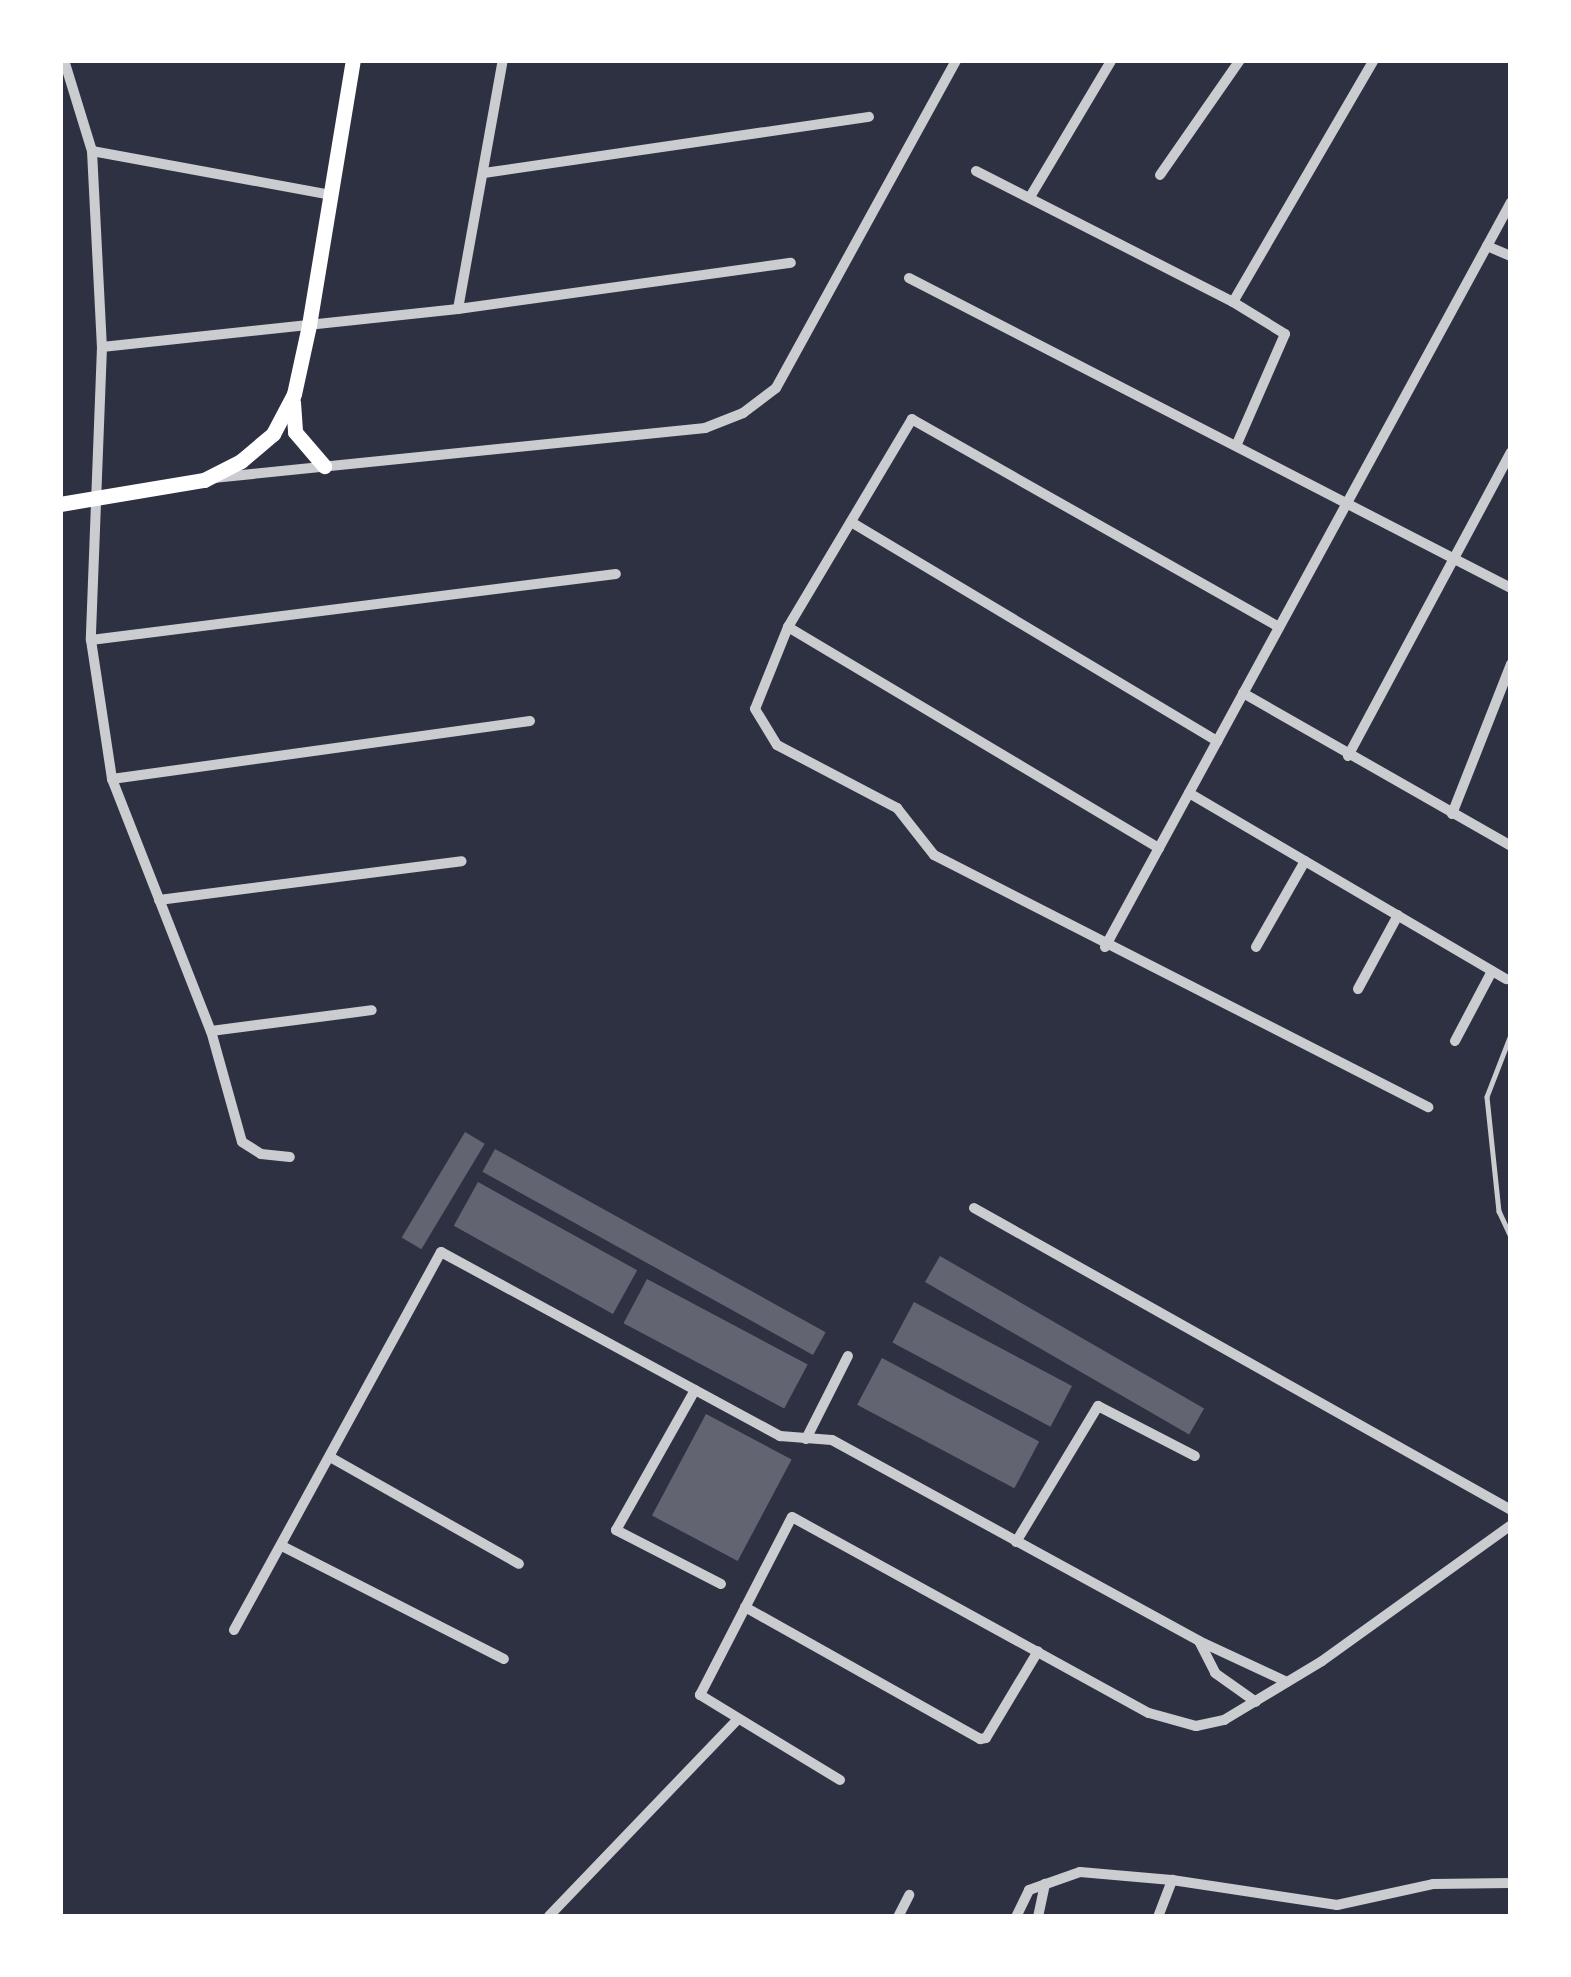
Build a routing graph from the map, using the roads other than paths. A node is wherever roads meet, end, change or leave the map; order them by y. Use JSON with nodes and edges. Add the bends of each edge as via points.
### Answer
{"nodes":[{"id":1,"x":64,"y":60,"type":"edge"},
{"id":2,"x":353,"y":60,"type":"edge"},
{"id":3,"x":503,"y":60,"type":"edge"},
{"id":4,"x":956,"y":60,"type":"edge"},
{"id":5,"x":1240,"y":60,"type":"edge"},
{"id":6,"x":1374,"y":60,"type":"edge"},
{"id":7,"x":1111,"y":61,"type":"edge"},
{"id":8,"x":869,"y":118,"type":"dead end"},
{"id":9,"x":92,"y":151,"type":"junction"},
{"id":10,"x":976,"y":171,"type":"dead end"},
{"id":11,"x":484,"y":172,"type":"junction"},
{"id":12,"x":1160,"y":175,"type":"dead end"},
{"id":13,"x":332,"y":195,"type":"junction"},
{"id":14,"x":1030,"y":197,"type":"junction"},
{"id":15,"x":1511,"y":202,"type":"edge"},
{"id":16,"x":1487,"y":246,"type":"junction"},
{"id":17,"x":1511,"y":256,"type":"edge"},
{"id":18,"x":791,"y":263,"type":"dead end"},
{"id":19,"x":909,"y":278,"type":"dead end"},
{"id":20,"x":1233,"y":302,"type":"junction"},
{"id":21,"x":458,"y":309,"type":"junction"},
{"id":22,"x":309,"y":325,"type":"junction"},
{"id":23,"x":102,"y":347,"type":"junction"},
{"id":24,"x":293,"y":394,"type":"junction"},
{"id":25,"x":1236,"y":446,"type":"junction"},
{"id":26,"x":1511,"y":452,"type":"edge"},
{"id":27,"x":324,"y":466,"type":"junction"},
{"id":28,"x":204,"y":480,"type":"junction"},
{"id":29,"x":100,"y":500,"type":"junction"},
{"id":30,"x":1347,"y":503,"type":"junction"},
{"id":31,"x":60,"y":504,"type":"edge"},
{"id":32,"x":851,"y":522,"type":"junction"},
{"id":33,"x":1454,"y":559,"type":"junction"},
{"id":34,"x":616,"y":574,"type":"dead end"},
{"id":35,"x":1511,"y":588,"type":"edge"},
{"id":36,"x":788,"y":627,"type":"junction"},
{"id":37,"x":1279,"y":627,"type":"junction"},
{"id":38,"x":92,"y":640,"type":"junction"},
{"id":39,"x":1511,"y":664,"type":"edge"},
{"id":40,"x":1243,"y":693,"type":"junction"},
{"id":41,"x":530,"y":721,"type":"dead end"},
{"id":42,"x":1217,"y":741,"type":"junction"},
{"id":43,"x":1348,"y":756,"type":"junction"},
{"id":44,"x":112,"y":779,"type":"junction"},
{"id":45,"x":1189,"y":793,"type":"junction"},
{"id":46,"x":1452,"y":814,"type":"junction"},
{"id":47,"x":1511,"y":846,"type":"edge"},
{"id":48,"x":1159,"y":848,"type":"junction"},
{"id":49,"x":462,"y":860,"type":"dead end"},
{"id":50,"x":1305,"y":861,"type":"junction"},
{"id":51,"x":159,"y":899,"type":"junction"},
{"id":52,"x":1398,"y":915,"type":"junction"},
{"id":53,"x":1105,"y":946,"type":"junction"},
{"id":54,"x":1256,"y":947,"type":"dead end"},
{"id":55,"x":1492,"y":971,"type":"junction"},
{"id":56,"x":1506,"y":980,"type":"dead end"},
{"id":57,"x":1358,"y":989,"type":"dead end"},
{"id":58,"x":372,"y":1010,"type":"dead end"},
{"id":59,"x":211,"y":1031,"type":"junction"},
{"id":60,"x":1511,"y":1035,"type":"edge"},
{"id":61,"x":1455,"y":1041,"type":"dead end"},
{"id":62,"x":1428,"y":1107,"type":"dead end"},
{"id":63,"x":290,"y":1157,"type":"dead end"},
{"id":64,"x":974,"y":1208,"type":"dead end"},
{"id":65,"x":1511,"y":1237,"type":"edge"},
{"id":66,"x":848,"y":1356,"type":"dead end"},
{"id":67,"x":695,"y":1390,"type":"junction"},
{"id":68,"x":806,"y":1439,"type":"junction"},
{"id":69,"x":330,"y":1456,"type":"junction"},
{"id":70,"x":1196,"y":1456,"type":"dead end"},
{"id":71,"x":1511,"y":1510,"type":"edge"},
{"id":72,"x":1511,"y":1525,"type":"edge"},
{"id":73,"x":1016,"y":1542,"type":"junction"},
{"id":74,"x":282,"y":1546,"type":"junction"},
{"id":75,"x":519,"y":1564,"type":"dead end"},
{"id":76,"x":722,"y":1583,"type":"dead end"},
{"id":77,"x":745,"y":1607,"type":"junction"},
{"id":78,"x":234,"y":1630,"type":"dead end"},
{"id":79,"x":1199,"y":1641,"type":"junction"},
{"id":80,"x":1038,"y":1651,"type":"junction"},
{"id":81,"x":504,"y":1659,"type":"dead end"},
{"id":82,"x":1287,"y":1682,"type":"junction"},
{"id":83,"x":1256,"y":1702,"type":"junction"},
{"id":84,"x":737,"y":1720,"type":"junction"},
{"id":85,"x":840,"y":1780,"type":"dead end"},
{"id":86,"x":1172,"y":1880,"type":"junction"},
{"id":87,"x":1511,"y":1883,"type":"edge"},
{"id":88,"x":1045,"y":1884,"type":"junction"},
{"id":89,"x":909,"y":1894,"type":"dead end"},
{"id":90,"x":549,"y":1916,"type":"edge"},
{"id":91,"x":898,"y":1917,"type":"edge"},
{"id":92,"x":1016,"y":1917,"type":"edge"},
{"id":93,"x":1038,"y":1917,"type":"edge"},
{"id":94,"x":1158,"y":1917,"type":"edge"}],
"edges":[{"from":1,"to":9,"type":"street"},
{"from":2,"to":13,"type":"main road"},
{"from":3,"to":11,"type":"street"},
{"from":4,"to":27,"type":"street","via":[[776,388],[761,402],[705,428]]},
{"from":5,"to":12,"type":"street"},
{"from":6,"to":20,"type":"street"},
{"from":7,"to":14,"type":"street"},
{"from":8,"to":11,"type":"street"},
{"from":9,"to":13,"type":"street"},
{"from":9,"to":23,"type":"street"},
{"from":10,"to":14,"type":"street"},
{"from":11,"to":21,"type":"street"},
{"from":13,"to":22,"type":"main road"},
{"from":14,"to":20,"type":"street"},
{"from":15,"to":16,"type":"street"},
{"from":16,"to":17,"type":"street"},
{"from":16,"to":30,"type":"street"},
{"from":18,"to":21,"type":"street"},
{"from":19,"to":25,"type":"street"},
{"from":20,"to":25,"type":"street","via":[[1286,338]]},
{"from":21,"to":22,"type":"street"},
{"from":22,"to":23,"type":"street"},
{"from":22,"to":24,"type":"main road"},
{"from":23,"to":29,"type":"street"},
{"from":24,"to":27,"type":"main road","via":[[295,432]]},
{"from":24,"to":28,"type":"main road","via":[[257,450]]},
{"from":25,"to":30,"type":"street"},
{"from":26,"to":33,"type":"street"},
{"from":27,"to":28,"type":"street"},
{"from":28,"to":29,"type":"main road"},
{"from":29,"to":31,"type":"main road"},
{"from":29,"to":38,"type":"street"},
{"from":30,"to":33,"type":"street"},
{"from":30,"to":37,"type":"street"},
{"from":32,"to":36,"type":"street"},
{"from":32,"to":37,"type":"street","via":[[913,419]]},
{"from":32,"to":42,"type":"street"},
{"from":33,"to":35,"type":"street"},
{"from":33,"to":43,"type":"street"},
{"from":34,"to":38,"type":"street"},
{"from":36,"to":48,"type":"street"},
{"from":36,"to":53,"type":"street","via":[[754,701],[780,747],[897,808],[934,855]]},
{"from":37,"to":40,"type":"street"},
{"from":38,"to":44,"type":"street"},
{"from":39,"to":46,"type":"street"},
{"from":40,"to":42,"type":"street"},
{"from":40,"to":43,"type":"street"},
{"from":41,"to":44,"type":"street"},
{"from":42,"to":45,"type":"street"},
{"from":43,"to":46,"type":"street"},
{"from":44,"to":51,"type":"street"},
{"from":45,"to":48,"type":"street"},
{"from":45,"to":50,"type":"street"},
{"from":46,"to":47,"type":"street"},
{"from":48,"to":53,"type":"street"},
{"from":49,"to":51,"type":"street"},
{"from":50,"to":52,"type":"street"},
{"from":50,"to":54,"type":"street"},
{"from":51,"to":59,"type":"street"},
{"from":52,"to":55,"type":"street"},
{"from":52,"to":57,"type":"street"},
{"from":53,"to":62,"type":"street"},
{"from":55,"to":56,"type":"street"},
{"from":55,"to":61,"type":"street"},
{"from":58,"to":59,"type":"street"},
{"from":59,"to":63,"type":"street","via":[[242,1142]]},
{"from":60,"to":65,"type":"lane","via":[[1487,1096],[1499,1211]]},
{"from":64,"to":71,"type":"street"},
{"from":66,"to":68,"type":"street"},
{"from":67,"to":68,"type":"street","via":[[780,1436]]},
{"from":67,"to":69,"type":"street","via":[[442,1252]]},
{"from":67,"to":76,"type":"street","via":[[616,1530]]},
{"from":68,"to":73,"type":"street","via":[[832,1440]]},
{"from":69,"to":74,"type":"street"},
{"from":69,"to":75,"type":"street"},
{"from":70,"to":73,"type":"street","via":[[1097,1406]]},
{"from":72,"to":82,"type":"street"},
{"from":73,"to":79,"type":"street"},
{"from":74,"to":78,"type":"street"},
{"from":74,"to":81,"type":"street"},
{"from":77,"to":80,"type":"street","via":[[980,1739]]},
{"from":77,"to":80,"type":"street","via":[[785,1524],[798,1516]]},
{"from":77,"to":84,"type":"street","via":[[701,1688],[702,1700]]},
{"from":79,"to":82,"type":"street"},
{"from":79,"to":83,"type":"street","via":[[1215,1672]]},
{"from":80,"to":83,"type":"street","via":[[1149,1713],[1196,1726]]},
{"from":82,"to":83,"type":"street"},
{"from":84,"to":85,"type":"street"},
{"from":84,"to":90,"type":"street"},
{"from":86,"to":87,"type":"street","via":[[1337,1905],[1433,1884]]},
{"from":86,"to":88,"type":"street","via":[[1080,1872]]},
{"from":86,"to":94,"type":"street"},
{"from":88,"to":92,"type":"street","via":[[1029,1889]]},
{"from":88,"to":93,"type":"street"},
{"from":89,"to":91,"type":"street"}]}
